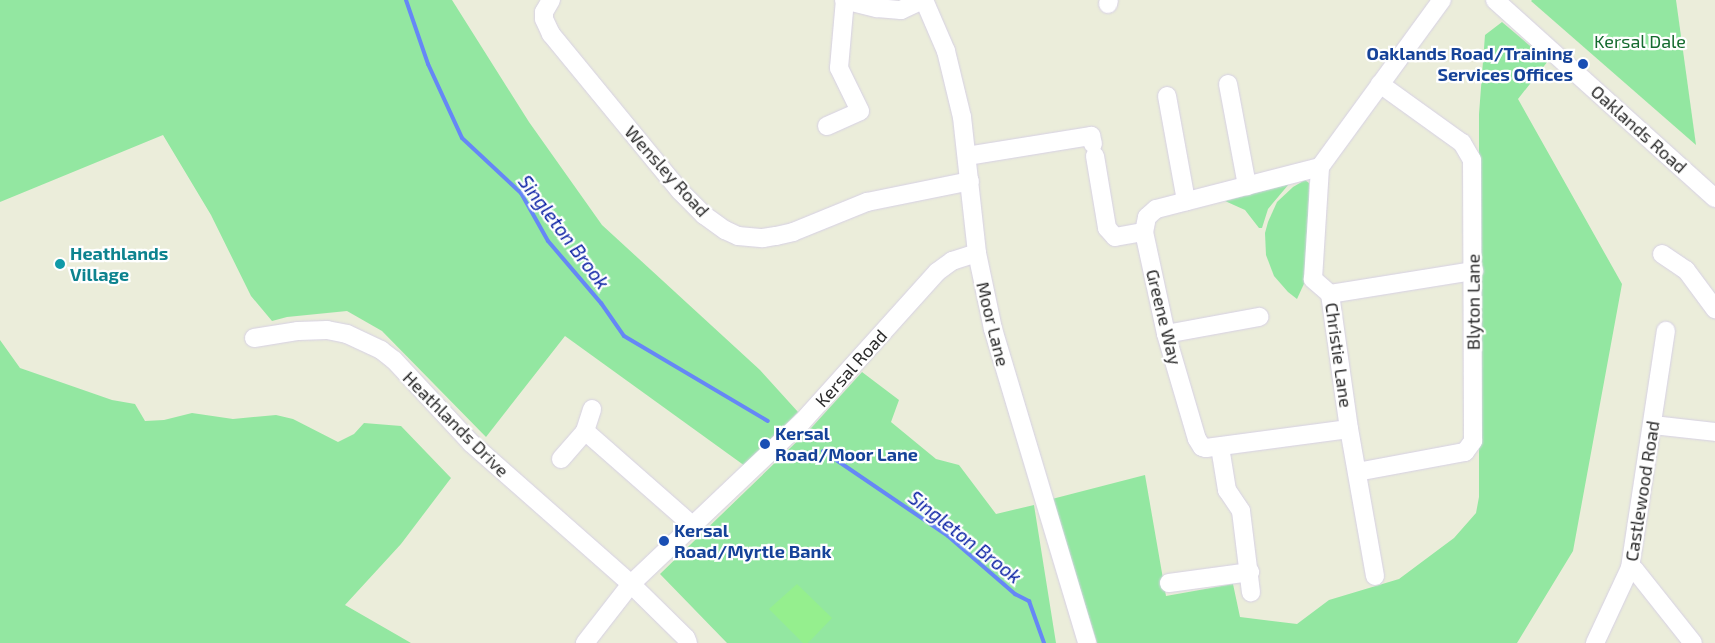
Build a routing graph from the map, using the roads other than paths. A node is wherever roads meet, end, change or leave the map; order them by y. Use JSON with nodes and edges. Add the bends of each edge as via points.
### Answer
{"nodes":[{"id":1,"x":551,"y":0,"type":"edge"},
{"id":2,"x":844,"y":0,"type":"edge"},
{"id":3,"x":923,"y":0,"type":"edge"},
{"id":4,"x":1442,"y":0,"type":"edge"},
{"id":5,"x":1495,"y":0,"type":"edge"},
{"id":6,"x":1228,"y":84,"type":"dead end"},
{"id":7,"x":1380,"y":84,"type":"junction"},
{"id":8,"x":1167,"y":96,"type":"dead end"},
{"id":9,"x":827,"y":126,"type":"dead end"},
{"id":10,"x":968,"y":156,"type":"junction"},
{"id":11,"x":1320,"y":167,"type":"junction"},
{"id":12,"x":970,"y":181,"type":"junction"},
{"id":13,"x":1247,"y":186,"type":"junction"},
{"id":14,"x":1715,"y":198,"type":"edge"},
{"id":15,"x":1186,"y":201,"type":"junction"},
{"id":16,"x":1144,"y":232,"type":"junction"},
{"id":17,"x":977,"y":253,"type":"junction"},
{"id":18,"x":1662,"y":254,"type":"dead end"},
{"id":19,"x":1474,"y":271,"type":"junction"},
{"id":20,"x":1330,"y":294,"type":"junction"},
{"id":21,"x":1715,"y":309,"type":"edge"},
{"id":22,"x":1259,"y":319,"type":"dead end"},
{"id":23,"x":1666,"y":331,"type":"dead end"},
{"id":24,"x":1166,"y":334,"type":"junction"},
{"id":25,"x":254,"y":338,"type":"dead end"},
{"id":26,"x":592,"y":409,"type":"dead end"},
{"id":27,"x":1653,"y":425,"type":"junction"},
{"id":28,"x":1349,"y":428,"type":"junction"},
{"id":29,"x":586,"y":431,"type":"junction"},
{"id":30,"x":1715,"y":432,"type":"edge"},
{"id":31,"x":1220,"y":447,"type":"junction"},
{"id":32,"x":561,"y":459,"type":"dead end"},
{"id":33,"x":1356,"y":472,"type":"junction"},
{"id":34,"x":693,"y":526,"type":"junction"},
{"id":35,"x":1630,"y":568,"type":"junction"},
{"id":36,"x":1250,"y":572,"type":"junction"},
{"id":37,"x":1375,"y":576,"type":"dead end"},
{"id":38,"x":1169,"y":583,"type":"dead end"},
{"id":39,"x":631,"y":584,"type":"junction"},
{"id":40,"x":1251,"y":592,"type":"dead end"},
{"id":41,"x":585,"y":643,"type":"edge"},
{"id":42,"x":688,"y":643,"type":"edge"},
{"id":43,"x":1087,"y":643,"type":"edge"},
{"id":44,"x":1595,"y":643,"type":"edge"},
{"id":45,"x":1693,"y":643,"type":"edge"}],
"edges":[{"from":1,"to":12,"type":"street","name":"Wensley Road","via":[[544,18],[551,34],[680,191],[704,215],[738,236],[763,238],[793,232],[867,202]]},
{"from":2,"to":3,"type":"street","via":[[900,10]]},
{"from":2,"to":9,"type":"street","via":[[838,68],[860,111]]},
{"from":3,"to":10,"type":"street","name":"Moor Lane","via":[[946,51]]},
{"from":4,"to":7,"type":"street"},
{"from":5,"to":14,"type":"street","name":"Oaklands Road"},
{"from":6,"to":13,"type":"street"},
{"from":7,"to":11,"type":"street"},
{"from":7,"to":19,"type":"street","name":"Blyton Lane","via":[[1462,143],[1472,160]]},
{"from":8,"to":15,"type":"street"},
{"from":10,"to":12,"type":"street","name":"Moor Lane"},
{"from":10,"to":16,"type":"street","via":[[1093,145],[1107,228],[1115,237]]},
{"from":11,"to":13,"type":"street"},
{"from":11,"to":20,"type":"street","name":"Christie Lane","via":[[1313,279]]},
{"from":12,"to":17,"type":"street","name":"Moor Lane"},
{"from":13,"to":15,"type":"street"},
{"from":15,"to":16,"type":"street","via":[[1151,212],[1144,222]]},
{"from":16,"to":24,"type":"street","name":"Greene Way"},
{"from":17,"to":34,"type":"street","name":"Kersal Road","via":[[952,261],[937,272],[802,422]]},
{"from":17,"to":43,"type":"street","name":"Moor Lane","via":[[993,329]]},
{"from":18,"to":21,"type":"street","via":[[1686,270]]},
{"from":19,"to":20,"type":"street"},
{"from":19,"to":33,"type":"street","name":"Blyton Lane","via":[[1473,441],[1465,452]]},
{"from":20,"to":28,"type":"street","name":"Christie Lane"},
{"from":22,"to":24,"type":"street"},
{"from":23,"to":27,"type":"street","name":"Castlewood Road"},
{"from":24,"to":31,"type":"street","name":"Greene Way","via":[[1197,439],[1206,448]]},
{"from":25,"to":39,"type":"street","name":"Heathlands Drive","via":[[327,330],[348,334],[381,350],[471,443]]},
{"from":26,"to":29,"type":"street"},
{"from":27,"to":30,"type":"street"},
{"from":27,"to":35,"type":"street","name":"Castlewood Road"},
{"from":28,"to":31,"type":"street","name":"Greene Way"},
{"from":28,"to":33,"type":"street","name":"Christie Lane"},
{"from":29,"to":32,"type":"street"},
{"from":29,"to":34,"type":"street"},
{"from":31,"to":36,"type":"street","via":[[1227,490],[1241,511]]},
{"from":33,"to":37,"type":"street","name":"Christie Lane"},
{"from":34,"to":39,"type":"street","name":"Kersal Road"},
{"from":35,"to":44,"type":"street","name":"Castlewood Road"},
{"from":35,"to":45,"type":"street","via":[[1635,570]]},
{"from":36,"to":38,"type":"street"},
{"from":36,"to":40,"type":"street"},
{"from":39,"to":41,"type":"street","name":"Kersal Road"},
{"from":39,"to":42,"type":"street","name":"Heathlands Drive"}]}
